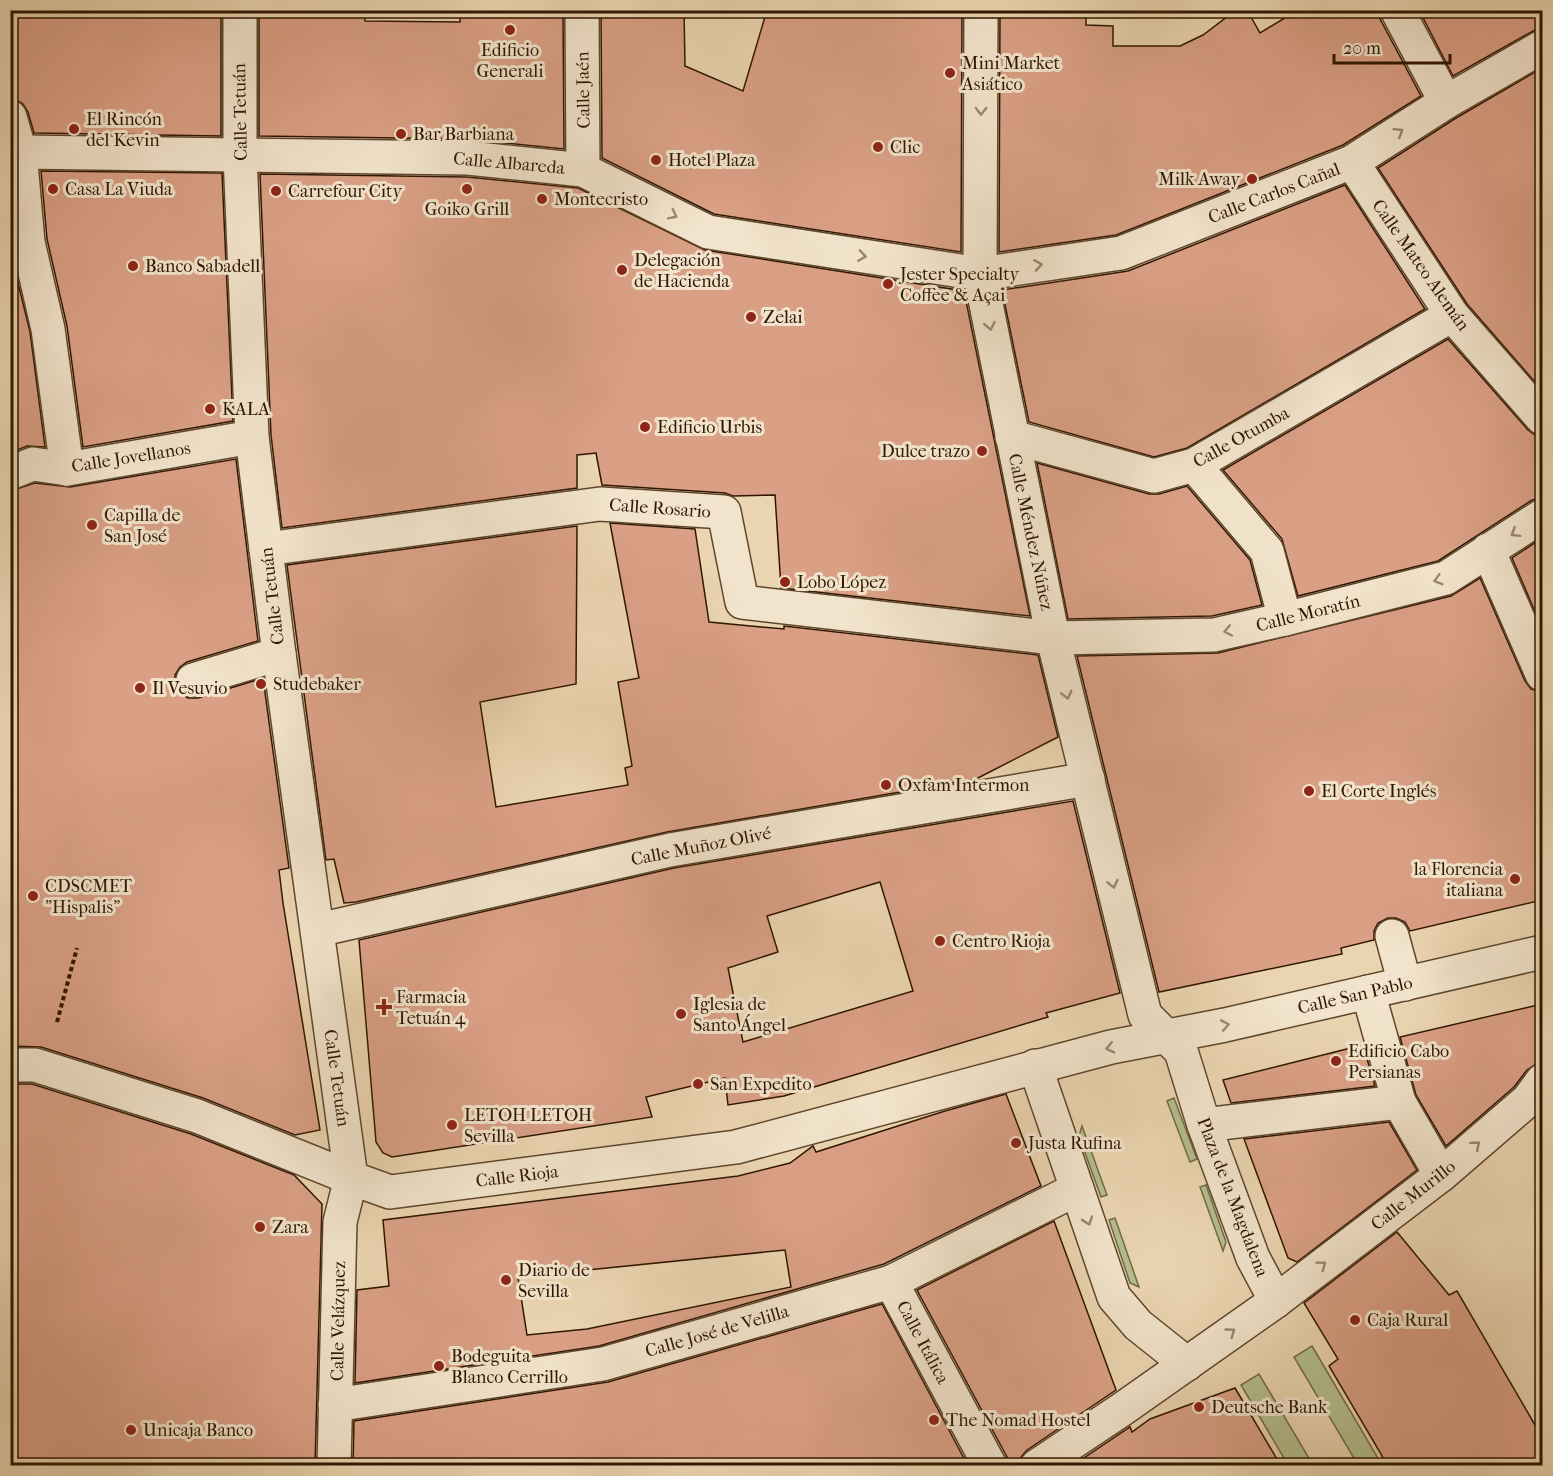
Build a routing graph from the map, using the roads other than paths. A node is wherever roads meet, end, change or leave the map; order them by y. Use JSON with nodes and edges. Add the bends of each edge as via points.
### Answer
{"nodes":[{"id":1,"x":240,"y":10,"type":"edge"},
{"id":2,"x":582,"y":10,"type":"edge"},
{"id":3,"x":981,"y":10,"type":"edge"},
{"id":4,"x":1397,"y":10,"type":"edge"},
{"id":5,"x":1538,"y":60,"type":"edge"},
{"id":6,"x":1446,"y":102,"type":"junction"},
{"id":7,"x":14,"y":132,"type":"edge"},
{"id":8,"x":240,"y":156,"type":"junction"},
{"id":9,"x":1352,"y":162,"type":"junction"},
{"id":10,"x":584,"y":170,"type":"junction"},
{"id":11,"x":980,"y":274,"type":"junction"},
{"id":12,"x":1452,"y":315,"type":"junction"},
{"id":13,"x":1542,"y":418,"type":"edge"},
{"id":14,"x":252,"y":437,"type":"junction"},
{"id":15,"x":1012,"y":437,"type":"junction"},
{"id":16,"x":1194,"y":465,"type":"junction"},
{"id":17,"x":67,"y":469,"type":"junction"},
{"id":18,"x":10,"y":473,"type":"edge"},
{"id":19,"x":1542,"y":516,"type":"edge"},
{"id":20,"x":266,"y":549,"type":"junction"},
{"id":21,"x":1488,"y":550,"type":"junction"},
{"id":22,"x":1285,"y":619,"type":"junction"},
{"id":23,"x":1053,"y":638,"type":"junction"},
{"id":24,"x":279,"y":654,"type":"junction"},
{"id":25,"x":1542,"y":674,"type":"edge"},
{"id":26,"x":193,"y":680,"type":"dead end"},
{"id":27,"x":1088,"y":779,"type":"junction"},
{"id":28,"x":318,"y":930,"type":"junction"},
{"id":29,"x":1392,"y":936,"type":"dead end"},
{"id":30,"x":1542,"y":952,"type":"edge"},
{"id":31,"x":1405,"y":984,"type":"junction"},
{"id":32,"x":1368,"y":992,"type":"junction"},
{"id":33,"x":1167,"y":1035,"type":"junction"},
{"id":34,"x":10,"y":1065,"type":"edge"},
{"id":35,"x":1035,"y":1066,"type":"junction"},
{"id":36,"x":1542,"y":1081,"type":"edge"},
{"id":37,"x":1399,"y":1102,"type":"junction"},
{"id":38,"x":1204,"y":1125,"type":"junction"},
{"id":39,"x":1441,"y":1175,"type":"junction"},
{"id":40,"x":351,"y":1179,"type":"junction"},
{"id":41,"x":1077,"y":1189,"type":"junction"},
{"id":42,"x":891,"y":1282,"type":"junction"},
{"id":43,"x":1276,"y":1300,"type":"junction"},
{"id":44,"x":1187,"y":1364,"type":"junction"},
{"id":45,"x":335,"y":1405,"type":"junction"},
{"id":46,"x":334,"y":1466,"type":"edge"},
{"id":47,"x":990,"y":1466,"type":"edge"},
{"id":48,"x":1037,"y":1466,"type":"edge"}],
"edges":[{"from":1,"to":8,"type":"street","name":"Calle Tetuán"},
{"from":2,"to":10,"type":"street","name":"Calle Jaén"},
{"from":3,"to":11,"type":"street","name":"Calle Méndez Núñez","one_way":true},
{"from":4,"to":6,"type":"street"},
{"from":5,"to":6,"type":"street","name":"Calle Carlos Cañal"},
{"from":9,"to":6,"type":"street","name":"Calle Carlos Cañal","one_way":true},
{"from":7,"to":8,"type":"street","name":"Calle Albareda"},
{"from":7,"to":17,"type":"street","via":[[28,242],[48,329]]},
{"from":8,"to":10,"type":"street","name":"Calle Albareda","via":[[468,158]]},
{"from":8,"to":14,"type":"street","name":"Calle Tetuán"},
{"from":11,"to":9,"type":"street","name":"Calle Carlos Cañal","one_way":true,"via":[[1121,253]]},
{"from":9,"to":12,"type":"street","name":"Calle Mateo Alemán"},
{"from":10,"to":11,"type":"street","name":"Calle Albareda","one_way":true,"via":[[708,232]]},
{"from":11,"to":15,"type":"street","name":"Calle Méndez Núñez","one_way":true},
{"from":12,"to":13,"type":"street","name":"Calle Mateo Alemán"},
{"from":12,"to":16,"type":"street","name":"Calle Otumba"},
{"from":14,"to":17,"type":"street","name":"Calle Jovellanos"},
{"from":14,"to":20,"type":"street","name":"Calle Tetuán"},
{"from":15,"to":16,"type":"street","name":"Calle Otumba","via":[[1154,476]]},
{"from":15,"to":23,"type":"street","name":"Calle Méndez Núñez"},
{"from":16,"to":22,"type":"street","via":[[1267,551]]},
{"from":17,"to":18,"type":"street","name":"Calle Jovellanos","via":[[33,465]]},
{"from":19,"to":21,"type":"street","name":"Calle Moratín","one_way":true},
{"from":20,"to":23,"type":"street","name":"Calle Rosario","via":[[600,504],[724,512],[742,602]]},
{"from":20,"to":24,"type":"street","name":"Calle Tetuán"},
{"from":21,"to":22,"type":"street","name":"Calle Moratín","one_way":true,"via":[[1446,578]]},
{"from":21,"to":25,"type":"street"},
{"from":22,"to":23,"type":"street","name":"Calle Moratín","one_way":true,"via":[[1214,635]]},
{"from":23,"to":27,"type":"street","name":"Calle Méndez Núñez","one_way":true},
{"from":24,"to":26,"type":"street"},
{"from":24,"to":28,"type":"street","name":"Calle Tetuán"},
{"from":27,"to":28,"type":"street","name":"Calle Muñoz Olivé","via":[[670,850]]},
{"from":27,"to":33,"type":"street","name":"Calle Méndez Núñez","one_way":true,"via":[[1142,1006],[1145,1015]]},
{"from":28,"to":40,"type":"street","name":"Calle Tetuán"},
{"from":29,"to":31,"type":"street"},
{"from":30,"to":31,"type":"street","name":"Calle San Pablo"},
{"from":31,"to":32,"type":"street","name":"Calle San Pablo"},
{"from":33,"to":32,"type":"street","name":"Calle San Pablo","one_way":true},
{"from":32,"to":37,"type":"street"},
{"from":33,"to":35,"type":"street","one_way":true},
{"from":33,"to":38,"type":"street","name":"Plaza de la Magdalena","via":[[1180,1051]]},
{"from":34,"to":40,"type":"street","name":"Calle Rioja","via":[[34,1065],[197,1116]]},
{"from":35,"to":40,"type":"street","name":"Calle Rioja","via":[[736,1147],[390,1192]]},
{"from":35,"to":41,"type":"street"},
{"from":39,"to":36,"type":"street","name":"Calle Murillo","one_way":true,"via":[[1528,1100]]},
{"from":37,"to":38,"type":"street"},
{"from":37,"to":39,"type":"street"},
{"from":38,"to":43,"type":"street","name":"Plaza de la Magdalena","via":[[1253,1258]]},
{"from":43,"to":39,"type":"street","name":"Calle Murillo","one_way":true},
{"from":40,"to":45,"type":"street","name":"Calle Velázquez","via":[[340,1222]]},
{"from":41,"to":42,"type":"street","name":"Calle José de Velilla"},
{"from":41,"to":44,"type":"street","one_way":true,"via":[[1114,1297],[1138,1325]]},
{"from":42,"to":45,"type":"street","name":"Calle José de Velilla","via":[[603,1364]]},
{"from":42,"to":47,"type":"street","name":"Calle Itálica"},
{"from":44,"to":43,"type":"street","one_way":true},
{"from":44,"to":48,"type":"street"},
{"from":45,"to":46,"type":"street","name":"Calle Velázquez"}]}
